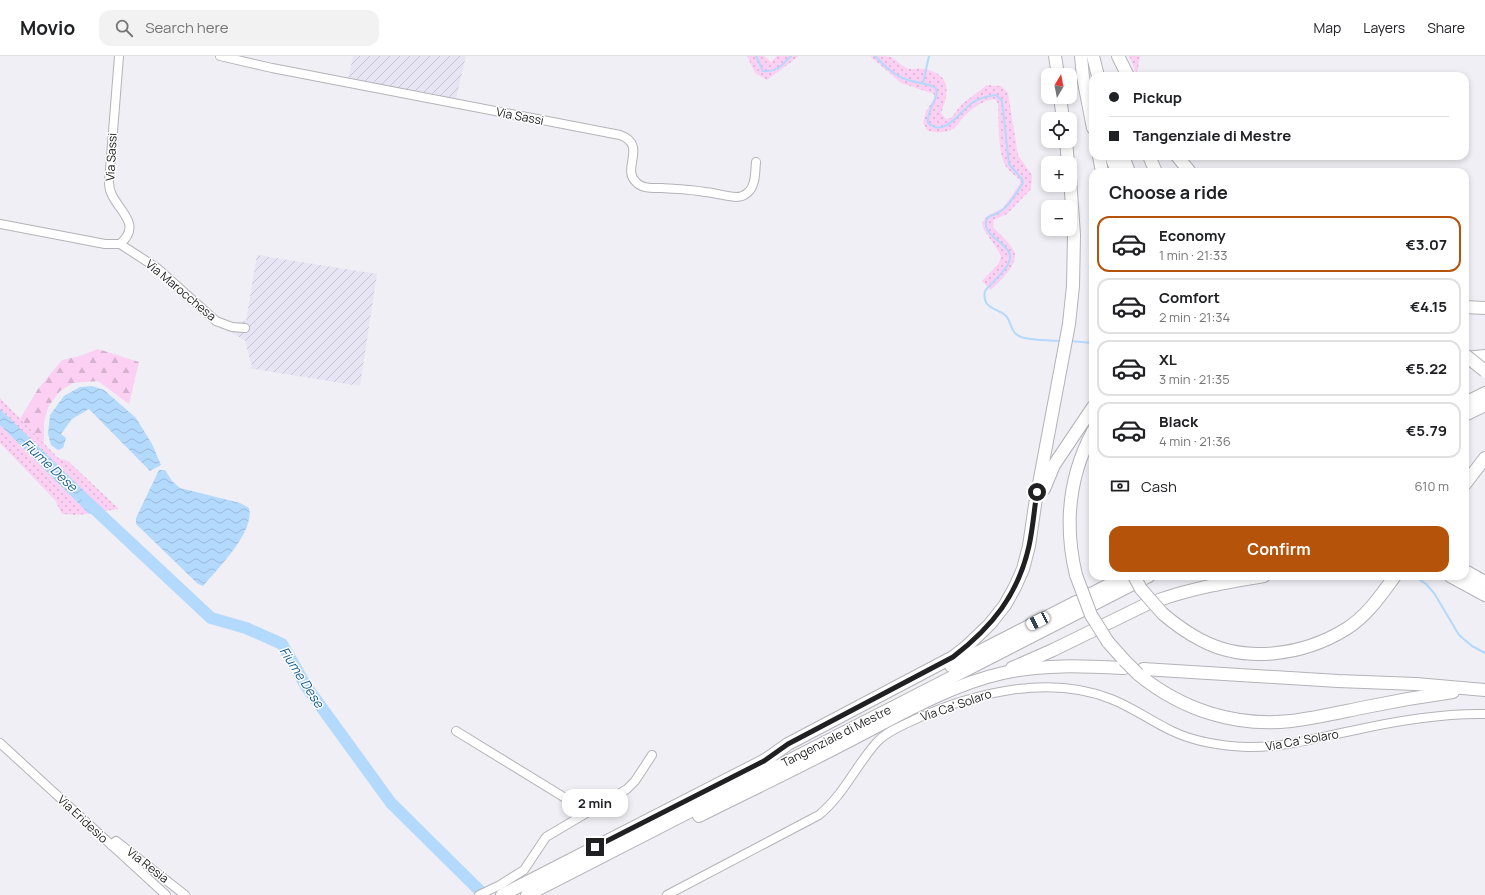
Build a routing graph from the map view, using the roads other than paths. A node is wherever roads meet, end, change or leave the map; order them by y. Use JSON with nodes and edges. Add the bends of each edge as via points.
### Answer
{"nodes":[{"id":1,"x":119,"y":56,"type":"edge"},
{"id":2,"x":220,"y":56,"type":"edge"},
{"id":3,"x":1055,"y":56,"type":"edge"},
{"id":4,"x":1082,"y":56,"type":"edge"},
{"id":5,"x":1093,"y":56,"type":"edge"},
{"id":6,"x":1117,"y":56,"type":"edge"},
{"id":7,"x":1057,"y":68,"type":"edge"},
{"id":8,"x":1097,"y":72,"type":"edge"},
{"id":9,"x":1122,"y":72,"type":"edge"},
{"id":10,"x":1126,"y":72,"type":"edge"},
{"id":11,"x":1089,"y":83,"type":"edge"},
{"id":12,"x":1089,"y":108,"type":"edge"},
{"id":13,"x":1180,"y":160,"type":"edge"},
{"id":14,"x":756,"y":162,"type":"dead end"},
{"id":15,"x":1187,"y":168,"type":"edge"},
{"id":16,"x":1071,"y":192,"type":"edge"},
{"id":17,"x":0,"y":224,"type":"edge"},
{"id":18,"x":117,"y":244,"type":"junction"},
{"id":19,"x":1469,"y":307,"type":"edge"},
{"id":20,"x":1485,"y":308,"type":"edge"},
{"id":21,"x":245,"y":328,"type":"dead end"},
{"id":22,"x":1485,"y":356,"type":"edge"},
{"id":23,"x":1469,"y":358,"type":"edge"},
{"id":24,"x":1469,"y":358,"type":"edge"},
{"id":25,"x":1485,"y":371,"type":"edge"},
{"id":26,"x":1485,"y":393,"type":"edge"},
{"id":27,"x":1469,"y":401,"type":"edge"},
{"id":28,"x":1485,"y":405,"type":"edge"},
{"id":29,"x":1089,"y":413,"type":"edge"},
{"id":30,"x":1469,"y":413,"type":"edge"},
{"id":31,"x":1089,"y":439,"type":"edge"},
{"id":32,"x":1485,"y":458,"type":"edge"},
{"id":33,"x":1469,"y":479,"type":"edge"},
{"id":34,"x":1033,"y":526,"type":"junction"},
{"id":35,"x":1469,"y":574,"type":"edge"},
{"id":36,"x":1135,"y":580,"type":"edge"},
{"id":37,"x":1137,"y":580,"type":"edge"},
{"id":38,"x":1240,"y":580,"type":"edge"},
{"id":39,"x":1393,"y":580,"type":"edge"},
{"id":40,"x":1457,"y":580,"type":"edge"},
{"id":41,"x":1485,"y":582,"type":"edge"},
{"id":42,"x":1485,"y":595,"type":"edge"},
{"id":43,"x":1091,"y":600,"type":"dead end"},
{"id":44,"x":1159,"y":600,"type":"dead end"},
{"id":45,"x":1147,"y":604,"type":"dead end"},
{"id":46,"x":1124,"y":664,"type":"junction"},
{"id":47,"x":1141,"y":671,"type":"junction"},
{"id":48,"x":994,"y":675,"type":"junction"},
{"id":49,"x":1466,"y":689,"type":"junction"},
{"id":50,"x":1485,"y":690,"type":"edge"},
{"id":51,"x":1485,"y":714,"type":"edge"},
{"id":52,"x":456,"y":731,"type":"dead end"},
{"id":53,"x":0,"y":743,"type":"edge"},
{"id":54,"x":652,"y":755,"type":"dead end"},
{"id":55,"x":764,"y":761,"type":"junction"},
{"id":56,"x":588,"y":812,"type":"junction"},
{"id":57,"x":111,"y":845,"type":"junction"},
{"id":58,"x":560,"y":877,"type":"junction"},
{"id":59,"x":502,"y":891,"type":"edge"},
{"id":60,"x":166,"y":895,"type":"edge"},
{"id":61,"x":185,"y":895,"type":"edge"},
{"id":62,"x":480,"y":895,"type":"edge"},
{"id":63,"x":527,"y":895,"type":"edge"},
{"id":64,"x":667,"y":895,"type":"edge"}],
"edges":[{"from":1,"to":18,"type":"street","name":"Via Sassi","via":[[109,182],[111,194],[126,215],[129,225],[128,235]]},
{"from":2,"to":14,"type":"street","name":"Via Sassi","via":[[620,135],[633,145],[633,179],[647,187],[740,197],[751,189]]},
{"from":3,"to":7,"type":"highway"},
{"from":4,"to":11,"type":"highway"},
{"from":4,"to":12,"type":"highway"},
{"from":5,"to":8,"type":"highway"},
{"from":6,"to":9,"type":"highway"},
{"from":6,"to":10,"type":"highway"},
{"from":13,"to":15,"type":"highway"},
{"from":16,"to":34,"type":"highway","via":[[1074,235],[1069,324]]},
{"from":17,"to":18,"type":"street","name":"Via Marocchesa"},
{"from":18,"to":21,"type":"street","name":"Via Marocchesa","via":[[157,268],[216,321],[232,327]]},
{"from":19,"to":20,"type":"highway"},
{"from":22,"to":24,"type":"highway"},
{"from":23,"to":25,"type":"highway","bridge":true},
{"from":26,"to":27,"type":"highway"},
{"from":28,"to":30,"type":"highway"},
{"from":29,"to":34,"type":"highway","via":[[1054,465]]},
{"from":31,"to":46,"type":"highway","bridge":true,"via":[[1077,470],[1070,504],[1070,537],[1076,575],[1091,615]]},
{"from":32,"to":33,"type":"highway"},
{"from":34,"to":55,"type":"highway","via":[[1026,560],[1011,595],[990,624],[966,647],[953,657],[788,744]]},
{"from":35,"to":41,"type":"highway"},
{"from":36,"to":43,"type":"highway"},
{"from":37,"to":39,"type":"highway","bridge":true,"via":[[1141,589],[1163,614],[1181,629],[1202,641],[1225,649],[1271,654],[1320,642],[1346,629],[1366,612]]},
{"from":38,"to":44,"type":"highway"},
{"from":40,"to":42,"type":"highway"},
{"from":45,"to":48,"type":"highway"},
{"from":46,"to":47,"type":"highway","bridge":true},
{"from":46,"to":48,"type":"highway","via":[[1058,667]]},
{"from":47,"to":49,"type":"highway"},
{"from":47,"to":49,"type":"highway","via":[[1169,696],[1197,709],[1228,718],[1258,722],[1293,720]]},
{"from":48,"to":58,"type":"highway","via":[[962,685],[929,700],[744,794],[572,877]]},
{"from":49,"to":50,"type":"highway"},
{"from":51,"to":64,"type":"street","name":"Via Ca' Solaro","via":[[1416,718],[1289,744],[1248,747],[1216,744],[1185,736],[1112,699],[1090,692],[1048,687],[988,693],[938,710],[884,736],[873,746],[837,797],[818,815]]},
{"from":52,"to":56,"type":"street"},
{"from":53,"to":57,"type":"street","name":"Via Eridesio"},
{"from":54,"to":56,"type":"street","via":[[635,782]]},
{"from":55,"to":58,"type":"highway","name":"Tangenziale di Mestre","via":[[1079,606]]},
{"from":55,"to":59,"type":"highway","name":"Tangenziale di Mestre"},
{"from":56,"to":59,"type":"street","via":[[546,837],[524,870]]},
{"from":57,"to":60,"type":"street","name":"Via Eridesio"},
{"from":57,"to":61,"type":"street","name":"Via Resia","via":[[116,840]]},
{"from":58,"to":63,"type":"highway","name":"Tangenziale di Mestre"},
{"from":59,"to":62,"type":"street"}]}
